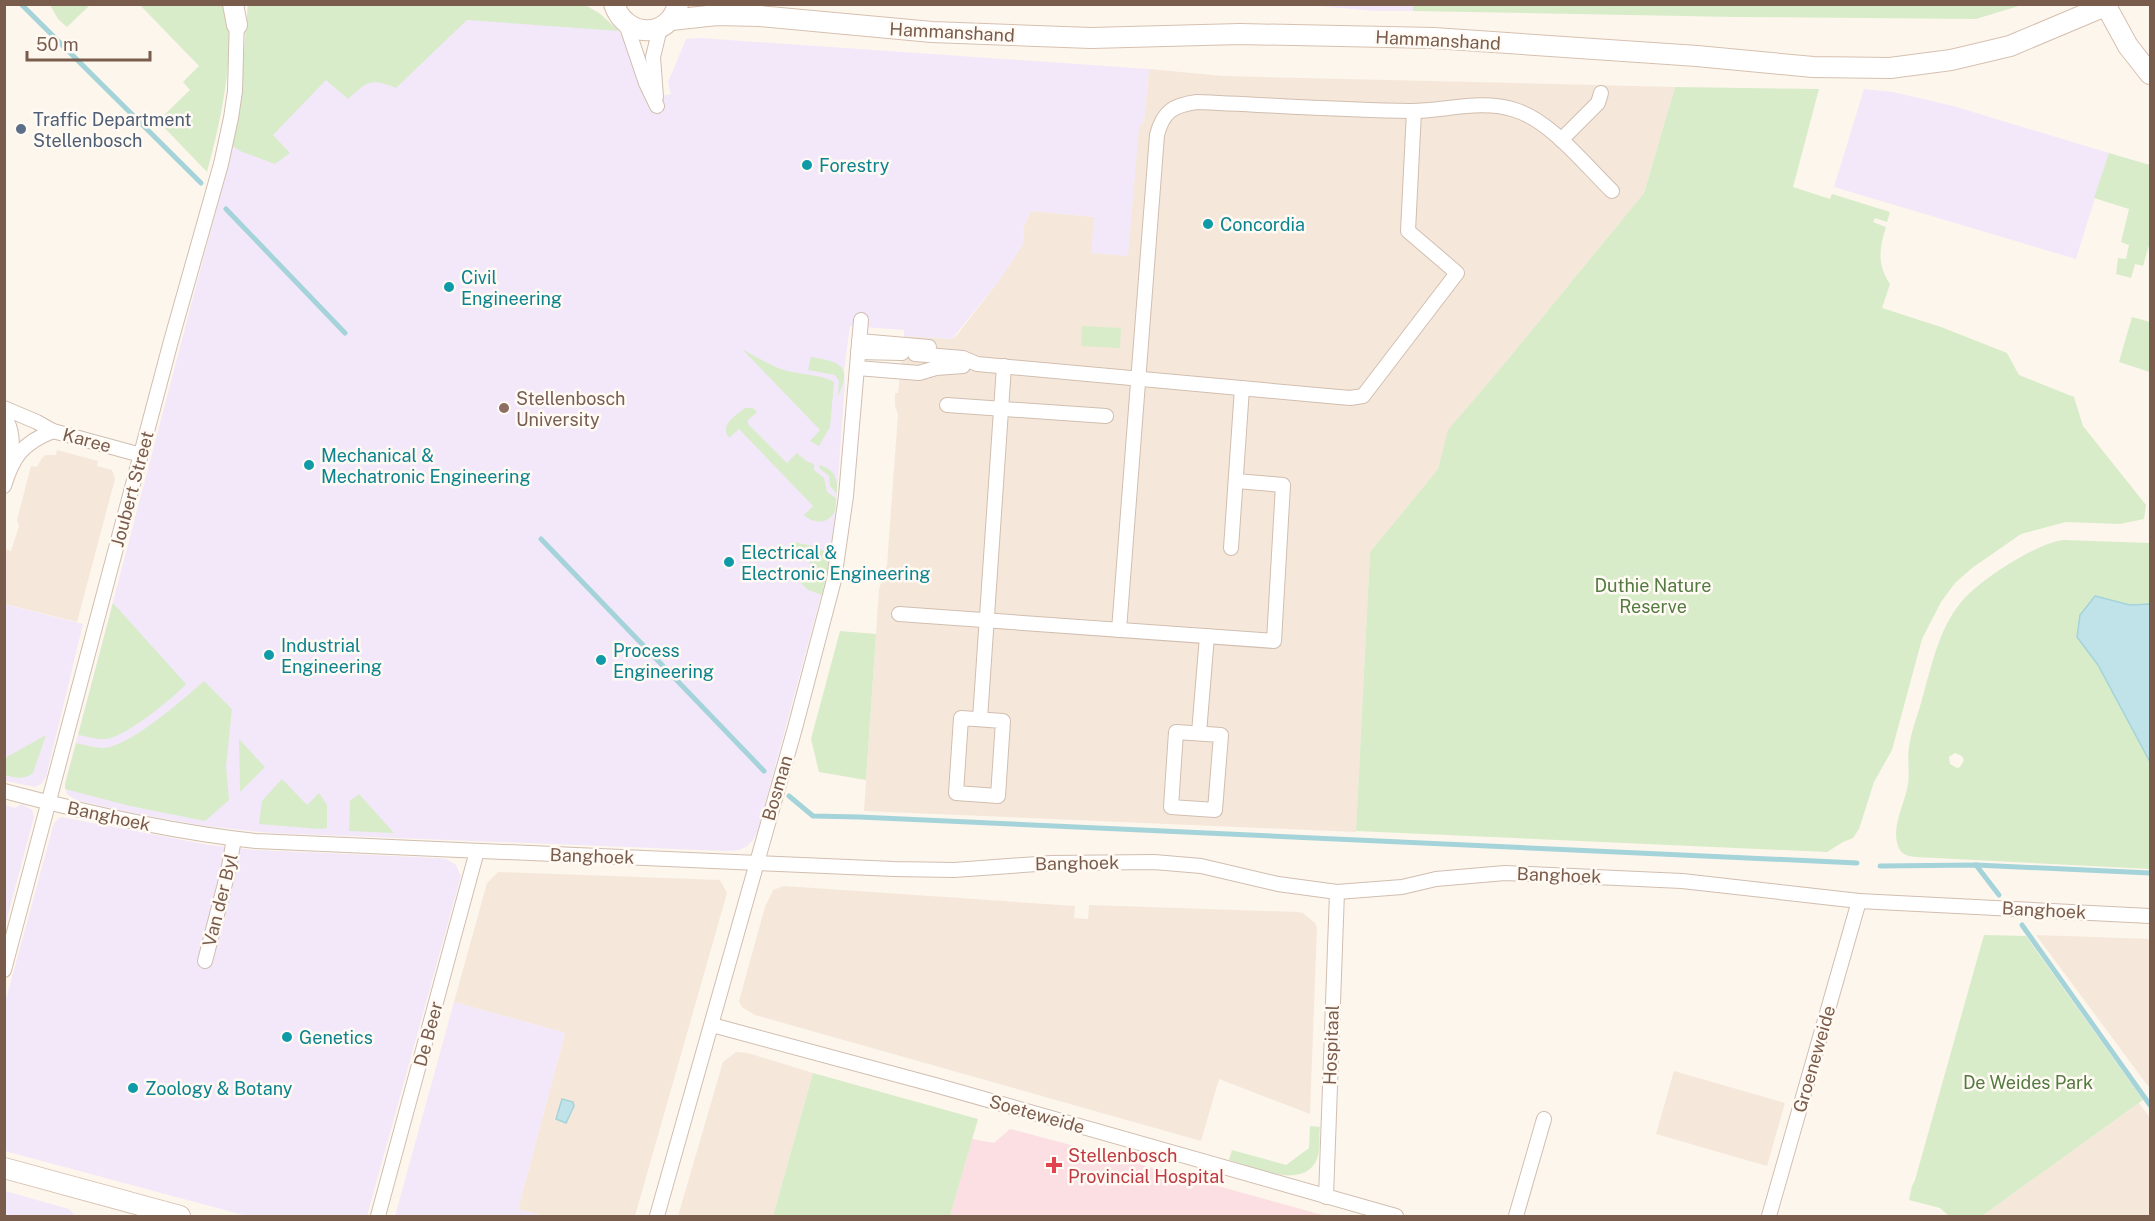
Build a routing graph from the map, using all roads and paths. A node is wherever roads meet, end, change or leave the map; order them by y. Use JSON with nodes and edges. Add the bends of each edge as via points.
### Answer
{"nodes":[{"id":1,"x":233,"y":4,"type":"edge"},
{"id":2,"x":238,"y":4,"type":"edge"},
{"id":3,"x":725,"y":4,"type":"edge"},
{"id":4,"x":2105,"y":5,"type":"edge"},
{"id":5,"x":615,"y":11,"type":"edge"},
{"id":6,"x":760,"y":16,"type":"junction"},
{"id":7,"x":670,"y":17,"type":"edge"},
{"id":8,"x":237,"y":25,"type":"junction"},
{"id":9,"x":2151,"y":74,"type":"edge"},
{"id":10,"x":1601,"y":93,"type":"dead end"},
{"id":11,"x":1414,"y":111,"type":"junction"},
{"id":12,"x":1561,"y":140,"type":"junction"},
{"id":13,"x":1612,"y":191,"type":"dead end"},
{"id":14,"x":861,"y":320,"type":"dead end"},
{"id":15,"x":859,"y":347,"type":"junction"},
{"id":16,"x":880,"y":348,"type":"junction"},
{"id":17,"x":952,"y":357,"type":"junction"},
{"id":18,"x":977,"y":364,"type":"junction"},
{"id":19,"x":1004,"y":366,"type":"junction"},
{"id":20,"x":857,"y":368,"type":"junction"},
{"id":21,"x":1137,"y":380,"type":"junction"},
{"id":22,"x":1242,"y":388,"type":"junction"},
{"id":23,"x":946,"y":405,"type":"dead end"},
{"id":24,"x":4,"y":408,"type":"edge"},
{"id":25,"x":1002,"y":409,"type":"junction"},
{"id":26,"x":4,"y":416,"type":"edge"},
{"id":27,"x":1106,"y":416,"type":"dead end"},
{"id":28,"x":53,"y":431,"type":"junction"},
{"id":29,"x":141,"y":455,"type":"junction"},
{"id":30,"x":10,"y":466,"type":"junction"},
{"id":31,"x":1236,"y":481,"type":"junction"},
{"id":32,"x":4,"y":486,"type":"edge"},
{"id":33,"x":1232,"y":548,"type":"dead end"},
{"id":34,"x":899,"y":614,"type":"dead end"},
{"id":35,"x":987,"y":620,"type":"junction"},
{"id":36,"x":1119,"y":630,"type":"junction"},
{"id":37,"x":1207,"y":636,"type":"junction"},
{"id":38,"x":980,"y":719,"type":"junction"},
{"id":39,"x":1199,"y":734,"type":"junction"},
{"id":40,"x":4,"y":791,"type":"edge"},
{"id":41,"x":49,"y":802,"type":"junction"},
{"id":42,"x":234,"y":839,"type":"junction"},
{"id":43,"x":477,"y":851,"type":"junction"},
{"id":44,"x":756,"y":862,"type":"junction"},
{"id":45,"x":1337,"y":892,"type":"junction"},
{"id":46,"x":1859,"y":901,"type":"junction"},
{"id":47,"x":2151,"y":916,"type":"edge"},
{"id":48,"x":205,"y":961,"type":"dead end"},
{"id":49,"x":4,"y":970,"type":"edge"},
{"id":50,"x":712,"y":1024,"type":"junction"},
{"id":51,"x":1544,"y":1119,"type":"dead end"},
{"id":52,"x":4,"y":1168,"type":"edge"},
{"id":53,"x":1326,"y":1197,"type":"junction"},
{"id":54,"x":180,"y":1216,"type":"edge"},
{"id":55,"x":378,"y":1216,"type":"edge"},
{"id":56,"x":657,"y":1216,"type":"edge"},
{"id":57,"x":1396,"y":1216,"type":"edge"},
{"id":58,"x":1516,"y":1216,"type":"edge"},
{"id":59,"x":1769,"y":1216,"type":"edge"}],
"edges":[{"from":1,"to":8,"type":"street"},
{"from":2,"to":8,"type":"street","name":"Joubert Street"},
{"from":3,"to":6,"type":"street","name":"Hammanshand"},
{"from":4,"to":6,"type":"street","name":"Hammanshand","via":[[2010,46],[1951,60],[1890,68],[1813,67],[1434,38],[1240,34],[1079,38],[932,32]]},
{"from":4,"to":9,"type":"street","via":[[2128,46]]},
{"from":5,"to":7,"type":"street","name":"Hammanshand","via":[[640,30]]},
{"from":5,"to":7,"type":"street","via":[[657,106],[653,57]]},
{"from":6,"to":7,"type":"street","name":"Hammanshand"},
{"from":8,"to":29,"type":"street","name":"Joubert Street","via":[[235,91],[224,152]]},
{"from":10,"to":12,"type":"street","via":[[1598,103]]},
{"from":11,"to":12,"type":"street","via":[[1496,106],[1516,110]]},
{"from":11,"to":21,"type":"street","via":[[1197,102],[1179,105],[1167,113],[1157,135]]},
{"from":11,"to":22,"type":"street","via":[[1408,231],[1456,273],[1363,396]]},
{"from":12,"to":13,"type":"street"},
{"from":14,"to":15,"type":"street","name":"Bosman"},
{"from":15,"to":16,"type":"street"},
{"from":15,"to":20,"type":"street","name":"Bosman"},
{"from":16,"to":17,"type":"street"},
{"from":16,"to":17,"type":"street","via":[[932,347]]},
{"from":17,"to":18,"type":"street"},
{"from":18,"to":19,"type":"street"},
{"from":18,"to":20,"type":"street","via":[[919,373]]},
{"from":19,"to":21,"type":"street"},
{"from":19,"to":25,"type":"street"},
{"from":20,"to":44,"type":"street","name":"Bosman","via":[[834,580]]},
{"from":21,"to":22,"type":"street"},
{"from":21,"to":36,"type":"street"},
{"from":22,"to":31,"type":"street"},
{"from":23,"to":25,"type":"street"},
{"from":24,"to":28,"type":"street"},
{"from":25,"to":27,"type":"street"},
{"from":25,"to":35,"type":"street"},
{"from":26,"to":30,"type":"street","name":"Karee","via":[[12,434]]},
{"from":28,"to":29,"type":"street","name":"Karee"},
{"from":28,"to":30,"type":"street","name":"Karee","via":[[31,442]]},
{"from":29,"to":41,"type":"street","name":"Joubert Street"},
{"from":30,"to":32,"type":"street","name":"Karee"},
{"from":31,"to":33,"type":"street"},
{"from":31,"to":37,"type":"street","via":[[1283,485],[1274,641]]},
{"from":34,"to":35,"type":"street"},
{"from":35,"to":36,"type":"street"},
{"from":35,"to":38,"type":"street"},
{"from":36,"to":37,"type":"street"},
{"from":37,"to":39,"type":"street"},
{"from":38,"to":38,"type":"street","via":[[961,718],[956,793],[998,796],[1003,721]]},
{"from":39,"to":39,"type":"street","via":[[1176,732],[1171,807],[1215,810],[1221,735]]},
{"from":40,"to":41,"type":"street","name":"Banghoek"},
{"from":41,"to":42,"type":"street","name":"Banghoek"},
{"from":41,"to":49,"type":"street","name":"Joubert Street"},
{"from":42,"to":43,"type":"street","name":"Banghoek"},
{"from":42,"to":48,"type":"street","name":"Van der Byl"},
{"from":43,"to":44,"type":"street","name":"Banghoek"},
{"from":43,"to":55,"type":"street","name":"De Beer"},
{"from":44,"to":45,"type":"street","name":"Banghoek","via":[[954,870],[1051,863],[1164,863],[1201,866],[1278,884]]},
{"from":44,"to":50,"type":"street","name":"Bosman"},
{"from":45,"to":46,"type":"street","name":"Banghoek","via":[[1505,873],[1682,881]]},
{"from":45,"to":53,"type":"street","name":"Hospitaal"},
{"from":46,"to":47,"type":"street","name":"Banghoek"},
{"from":46,"to":59,"type":"street","name":"Groeneweide"},
{"from":50,"to":53,"type":"street","name":"Soeteweide"},
{"from":50,"to":56,"type":"street","name":"Bosman"},
{"from":51,"to":58,"type":"street"},
{"from":52,"to":54,"type":"street"},
{"from":53,"to":57,"type":"street","name":"Soeteweide"}]}
